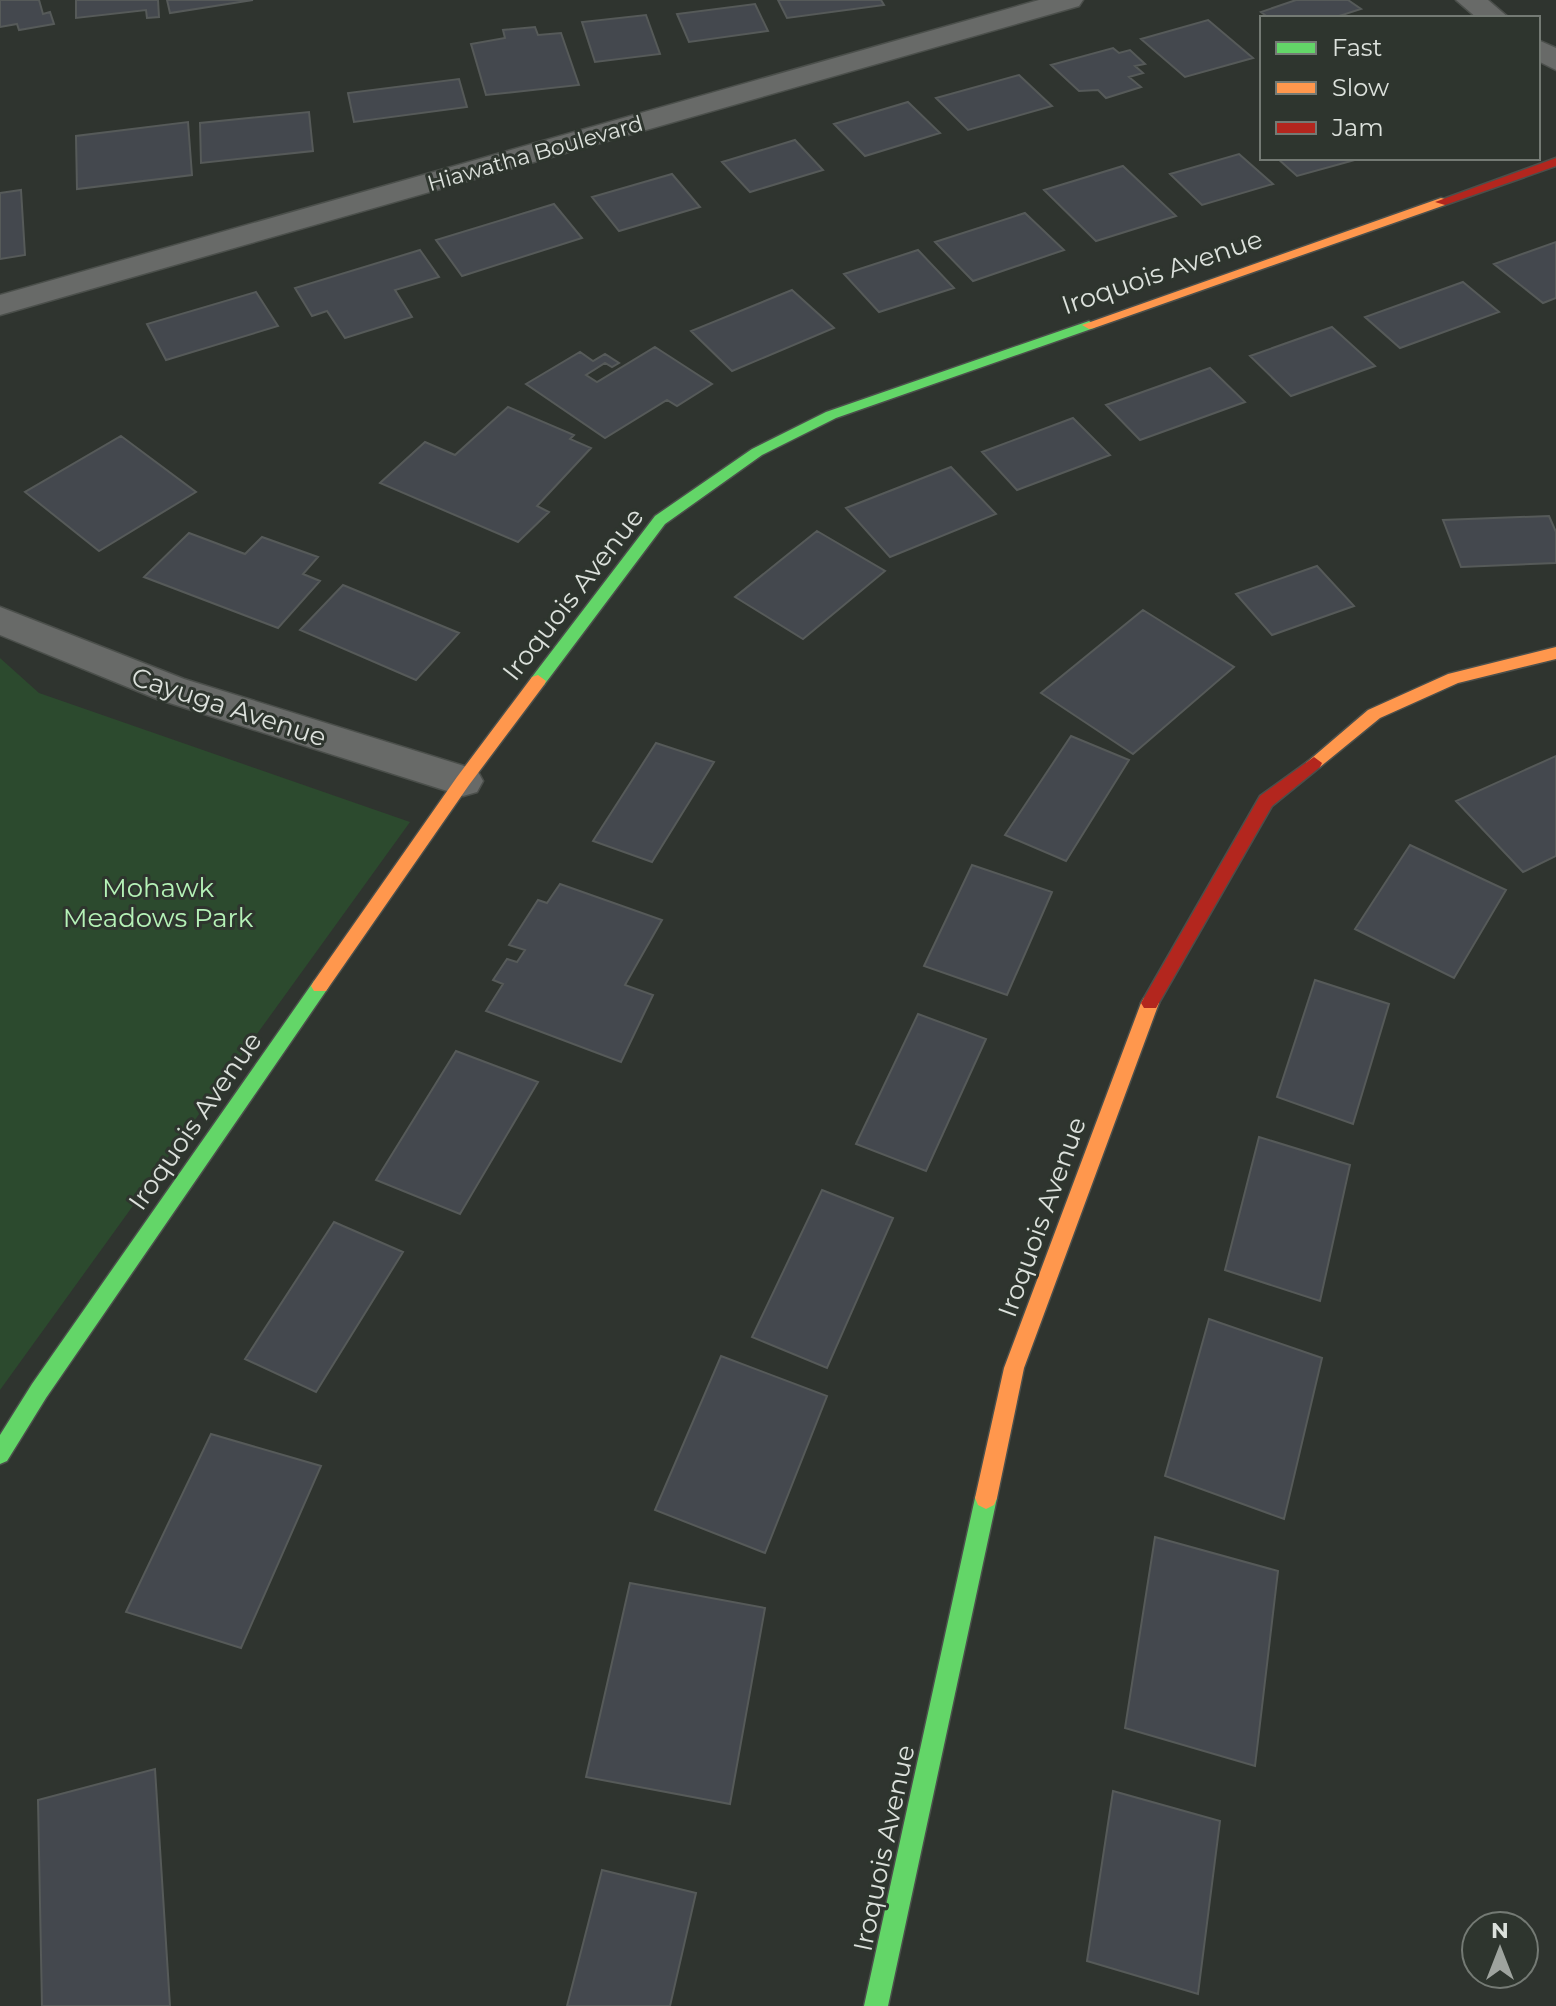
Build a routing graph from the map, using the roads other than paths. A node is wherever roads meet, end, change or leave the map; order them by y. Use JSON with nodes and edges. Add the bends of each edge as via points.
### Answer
{"nodes":[{"id":1,"x":1069,"y":0,"type":"edge"},
{"id":2,"x":1470,"y":0,"type":"edge"},
{"id":3,"x":1492,"y":16,"type":"edge"},
{"id":4,"x":1556,"y":162,"type":"edge"},
{"id":5,"x":0,"y":305,"type":"edge"},
{"id":6,"x":0,"y":620,"type":"edge"},
{"id":7,"x":1556,"y":653,"type":"edge"},
{"id":8,"x":463,"y":781,"type":"junction"},
{"id":9,"x":0,"y":1454,"type":"edge"},
{"id":10,"x":876,"y":2006,"type":"edge"}],
"edges":[{"from":1,"to":5,"type":"street","name":"Hiawatha Boulevard"},
{"from":2,"to":3,"type":"street"},
{"from":4,"to":8,"type":"street","name":"Iroquois Avenue","via":[[831,415],[757,452],[660,520]]},
{"from":6,"to":8,"type":"street","name":"Cayuga Avenue","via":[[199,701]]},
{"from":7,"to":10,"type":"street","name":"Iroquois Avenue","via":[[1454,678],[1374,714],[1266,801],[1152,997],[1014,1368]]},
{"from":8,"to":9,"type":"street","name":"Iroquois Avenue"}]}
